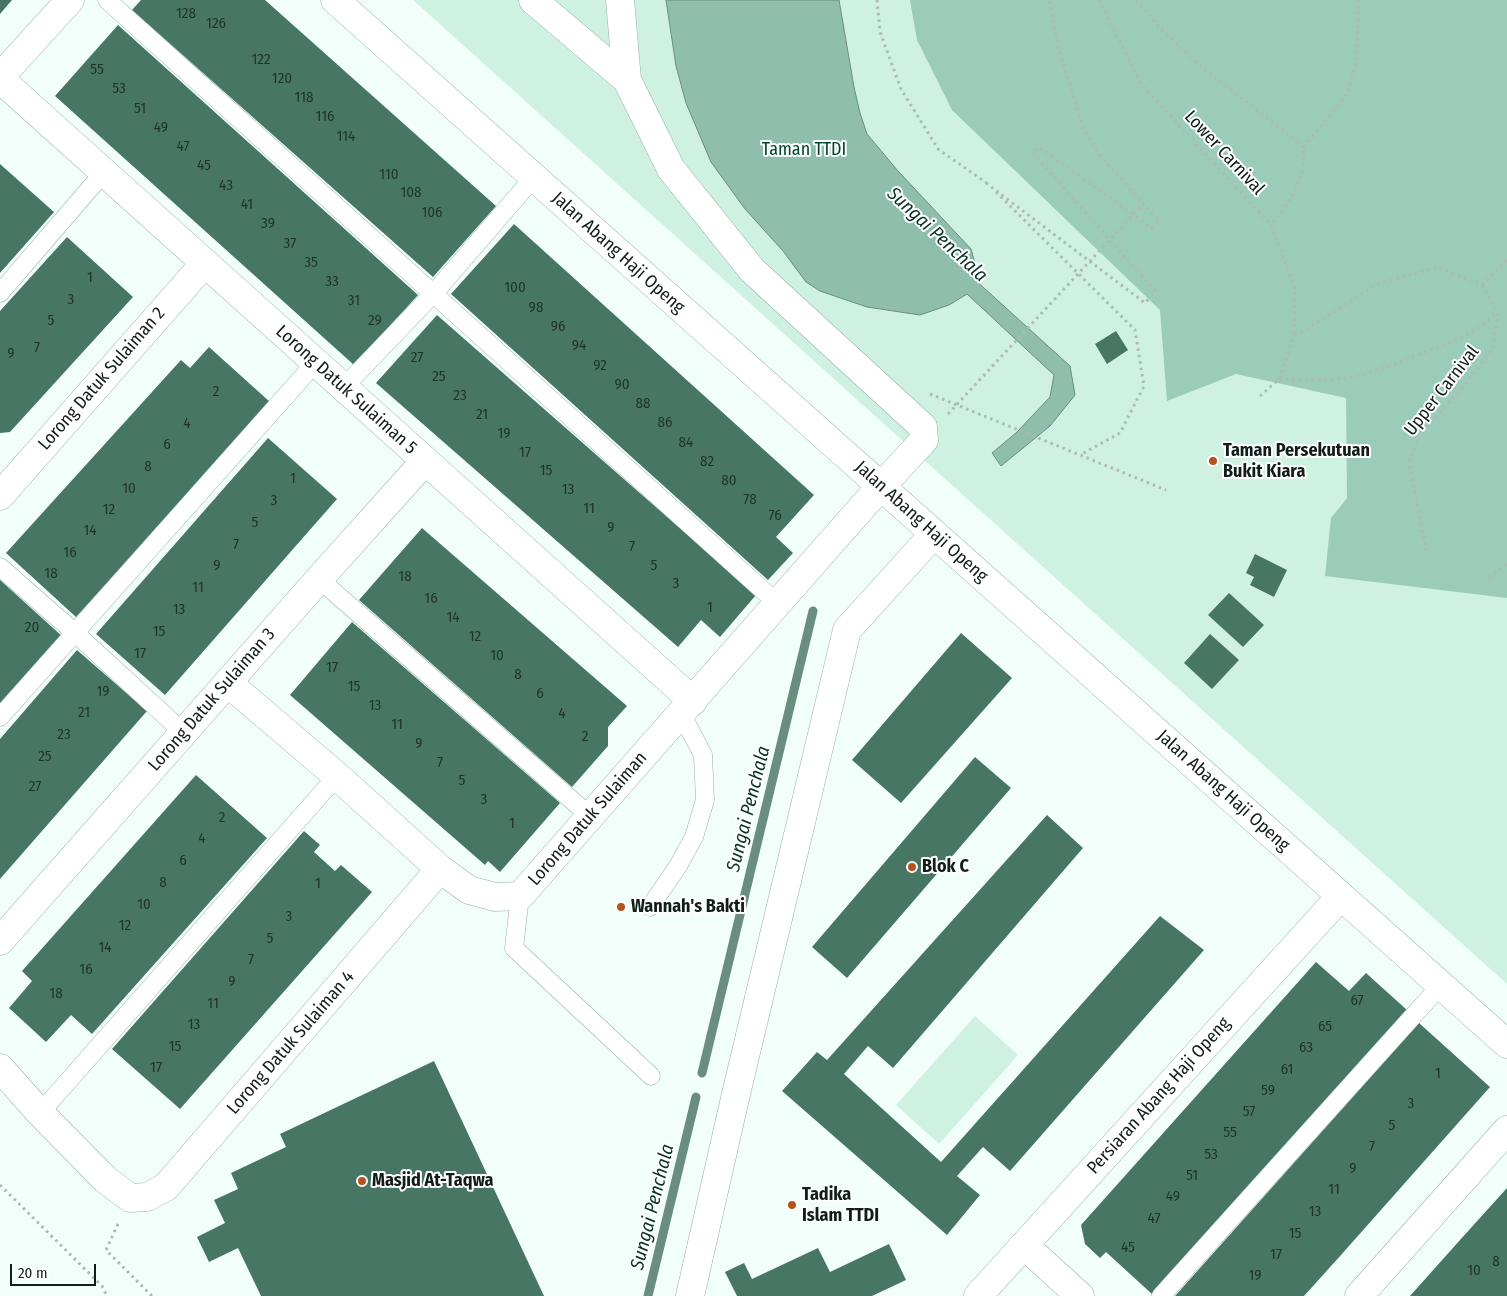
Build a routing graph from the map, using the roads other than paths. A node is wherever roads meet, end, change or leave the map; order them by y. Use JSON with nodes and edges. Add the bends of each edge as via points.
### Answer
{"nodes":[{"id":1,"x":70,"y":0,"type":"edge"},
{"id":2,"x":107,"y":0,"type":"edge"},
{"id":3,"x":335,"y":0,"type":"edge"},
{"id":4,"x":533,"y":0,"type":"edge"},
{"id":5,"x":620,"y":0,"type":"edge"},
{"id":6,"x":0,"y":78,"type":"edge"},
{"id":7,"x":627,"y":80,"type":"junction"},
{"id":8,"x":104,"y":172,"type":"junction"},
{"id":9,"x":534,"y":177,"type":"junction"},
{"id":10,"x":204,"y":263,"type":"junction"},
{"id":11,"x":0,"y":293,"type":"edge"},
{"id":12,"x":434,"y":293,"type":"junction"},
{"id":13,"x":316,"y":362,"type":"junction"},
{"id":14,"x":344,"y":387,"type":"junction"},
{"id":15,"x":425,"y":461,"type":"junction"},
{"id":16,"x":881,"y":486,"type":"junction"},
{"id":17,"x":3,"y":487,"type":"edge"},
{"id":18,"x":934,"y":534,"type":"junction"},
{"id":19,"x":0,"y":567,"type":"edge"},
{"id":20,"x":319,"y":579,"type":"junction"},
{"id":21,"x":778,"y":604,"type":"junction"},
{"id":22,"x":74,"y":632,"type":"junction"},
{"id":23,"x":228,"y":683,"type":"junction"},
{"id":24,"x":687,"y":707,"type":"junction"},
{"id":25,"x":0,"y":717,"type":"edge"},
{"id":26,"x":184,"y":733,"type":"junction"},
{"id":27,"x":337,"y":776,"type":"junction"},
{"id":28,"x":590,"y":816,"type":"junction"},
{"id":29,"x":440,"y":869,"type":"junction"},
{"id":30,"x":520,"y":896,"type":"junction"},
{"id":31,"x":1340,"y":896,"type":"junction"},
{"id":32,"x":650,"y":907,"type":"dead end"},
{"id":33,"x":0,"y":941,"type":"edge"},
{"id":34,"x":1441,"y":985,"type":"junction"},
{"id":35,"x":1507,"y":1044,"type":"edge"},
{"id":36,"x":0,"y":1068,"type":"edge"},
{"id":37,"x":651,"y":1076,"type":"dead end"},
{"id":38,"x":40,"y":1112,"type":"junction"},
{"id":39,"x":1507,"y":1130,"type":"edge"},
{"id":40,"x":1024,"y":1245,"type":"junction"},
{"id":41,"x":690,"y":1296,"type":"edge"},
{"id":42,"x":978,"y":1296,"type":"edge"},
{"id":43,"x":1080,"y":1296,"type":"edge"},
{"id":44,"x":1161,"y":1296,"type":"edge"},
{"id":45,"x":1358,"y":1296,"type":"edge"}],
"edges":[{"from":1,"to":6,"type":"street"},
{"from":2,"to":12,"type":"lane"},
{"from":3,"to":9,"type":"street","name":"Jalan Abang Haji Openg"},
{"from":4,"to":7,"type":"street"},
{"from":5,"to":7,"type":"street"},
{"from":6,"to":8,"type":"street","name":"Lorong Datuk Sulaiman 5"},
{"from":7,"to":16,"type":"street","name":"Lorong Datuk Sulaiman","via":[[672,169],[752,270],[923,427],[924,440]]},
{"from":8,"to":10,"type":"street","name":"Lorong Datuk Sulaiman 5"},
{"from":8,"to":11,"type":"lane"},
{"from":9,"to":12,"type":"lane"},
{"from":9,"to":16,"type":"street","name":"Jalan Abang Haji Openg"},
{"from":10,"to":13,"type":"street","name":"Lorong Datuk Sulaiman 5"},
{"from":10,"to":17,"type":"street","name":"Lorong Datuk Sulaiman 2"},
{"from":12,"to":14,"type":"lane"},
{"from":12,"to":21,"type":"lane"},
{"from":13,"to":14,"type":"street","name":"Lorong Datuk Sulaiman 5"},
{"from":13,"to":22,"type":"lane"},
{"from":14,"to":15,"type":"street","name":"Lorong Datuk Sulaiman 5"},
{"from":15,"to":20,"type":"street","name":"Lorong Datuk Sulaiman 3"},
{"from":15,"to":24,"type":"street","name":"Lorong Datuk Sulaiman 5"},
{"from":16,"to":18,"type":"street","name":"Jalan Abang Haji Openg"},
{"from":16,"to":21,"type":"street","name":"Lorong Datuk Sulaiman"},
{"from":18,"to":31,"type":"street","name":"Jalan Abang Haji Openg"},
{"from":18,"to":41,"type":"street","via":[[847,630]]},
{"from":19,"to":22,"type":"lane"},
{"from":20,"to":23,"type":"street","name":"Lorong Datuk Sulaiman 3"},
{"from":20,"to":28,"type":"lane"},
{"from":21,"to":24,"type":"street","name":"Lorong Datuk Sulaiman"},
{"from":22,"to":25,"type":"lane"},
{"from":22,"to":26,"type":"lane"},
{"from":23,"to":26,"type":"street","name":"Lorong Datuk Sulaiman 3"},
{"from":23,"to":27,"type":"street","name":"Lorong Datuk Sulaiman"},
{"from":24,"to":28,"type":"street","name":"Lorong Datuk Sulaiman"},
{"from":24,"to":32,"type":"lane","via":[[703,755],[705,800],[694,836]]},
{"from":26,"to":33,"type":"street","name":"Lorong Datuk Sulaiman 3"},
{"from":27,"to":29,"type":"street","name":"Lorong Datuk Sulaiman"},
{"from":27,"to":38,"type":"lane"},
{"from":28,"to":30,"type":"street","name":"Lorong Datuk Sulaiman"},
{"from":29,"to":30,"type":"street","name":"Lorong Datuk Sulaiman","via":[[469,890],[495,897]]},
{"from":29,"to":38,"type":"street","name":"Lorong Datuk Sulaiman 4","via":[[166,1188],[147,1197],[130,1198],[105,1179]]},
{"from":30,"to":37,"type":"lane","via":[[514,948]]},
{"from":31,"to":34,"type":"street","name":"Jalan Abang Haji Openg"},
{"from":31,"to":40,"type":"street","name":"Persiaran Abang Haji Openg"},
{"from":34,"to":35,"type":"street","name":"Jalan Abang Haji Openg"},
{"from":34,"to":44,"type":"lane"},
{"from":36,"to":38,"type":"street"},
{"from":39,"to":45,"type":"street"},
{"from":40,"to":42,"type":"street","name":"Persiaran Abang Haji Openg"},
{"from":40,"to":43,"type":"street"}]}
